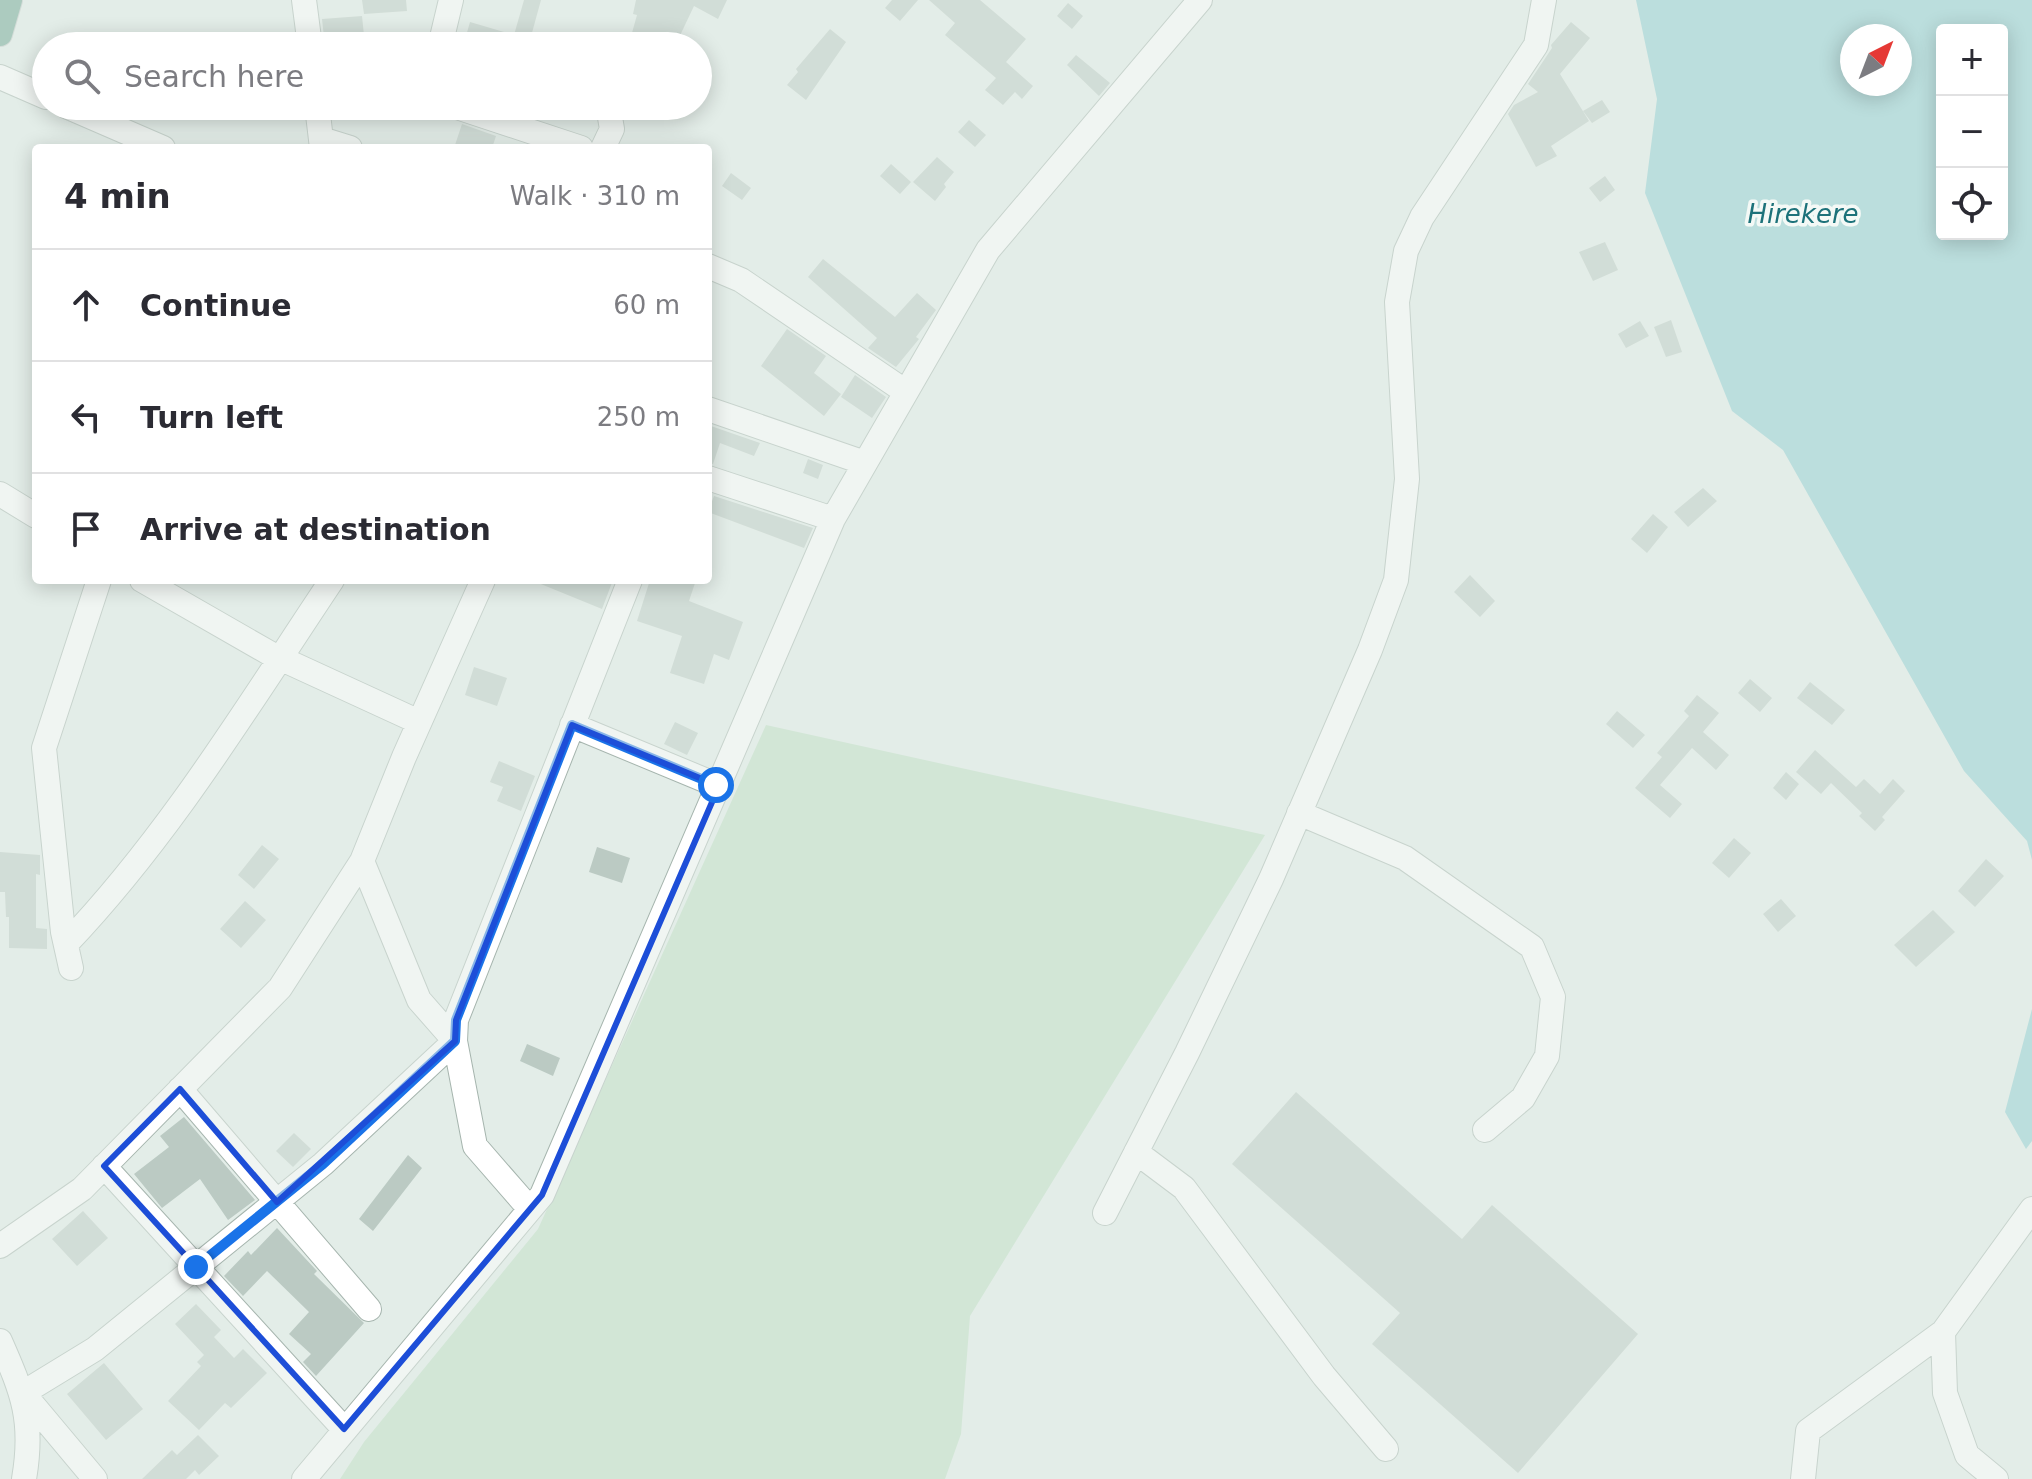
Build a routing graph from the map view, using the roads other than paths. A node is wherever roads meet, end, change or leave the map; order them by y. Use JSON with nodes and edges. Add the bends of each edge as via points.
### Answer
{"nodes":[{"id":1,"x":10,"y":0,"type":"edge"},
{"id":2,"x":304,"y":0,"type":"edge"},
{"id":3,"x":451,"y":0,"type":"edge"},
{"id":4,"x":1200,"y":0,"type":"edge"},
{"id":5,"x":1544,"y":0,"type":"edge"},
{"id":6,"x":308,"y":32,"type":"edge"},
{"id":7,"x":443,"y":32,"type":"edge"},
{"id":8,"x":0,"y":34,"type":"edge"},
{"id":9,"x":0,"y":77,"type":"edge"},
{"id":10,"x":32,"y":91,"type":"edge"},
{"id":11,"x":98,"y":120,"type":"edge"},
{"id":12,"x":319,"y":120,"type":"edge"},
{"id":13,"x":496,"y":120,"type":"edge"},
{"id":14,"x":610,"y":120,"type":"edge"},
{"id":15,"x":322,"y":143,"type":"edge"},
{"id":16,"x":154,"y":144,"type":"edge"},
{"id":17,"x":569,"y":144,"type":"edge"},
{"id":18,"x":605,"y":144,"type":"edge"},
{"id":19,"x":712,"y":268,"type":"edge"},
{"id":20,"x":906,"y":392,"type":"junction"},
{"id":21,"x":712,"y":410,"type":"edge"},
{"id":22,"x":865,"y":463,"type":"junction"},
{"id":23,"x":712,"y":479,"type":"edge"},
{"id":24,"x":0,"y":494,"type":"edge"},
{"id":25,"x":32,"y":514,"type":"edge"},
{"id":26,"x":833,"y":519,"type":"junction"},
{"id":27,"x":98,"y":584,"type":"edge"},
{"id":28,"x":149,"y":584,"type":"edge"},
{"id":29,"x":329,"y":584,"type":"edge"},
{"id":30,"x":481,"y":584,"type":"edge"},
{"id":31,"x":628,"y":584,"type":"edge"},
{"id":32,"x":280,"y":658,"type":"junction"},
{"id":33,"x":419,"y":722,"type":"junction"},
{"id":34,"x":572,"y":725,"type":"junction"},
{"id":35,"x":719,"y":786,"type":"junction"},
{"id":36,"x":1299,"y":813,"type":"junction"},
{"id":37,"x":362,"y":861,"type":"junction"},
{"id":38,"x":66,"y":944,"type":"junction"},
{"id":39,"x":71,"y":968,"type":"dead end"},
{"id":40,"x":455,"y":1041,"type":"junction"},
{"id":41,"x":180,"y":1089,"type":"junction"},
{"id":42,"x":1485,"y":1130,"type":"dead end"},
{"id":43,"x":1136,"y":1152,"type":"junction"},
{"id":44,"x":104,"y":1166,"type":"junction"},
{"id":45,"x":277,"y":1202,"type":"junction"},
{"id":46,"x":532,"y":1207,"type":"junction"},
{"id":47,"x":2032,"y":1209,"type":"edge"},
{"id":48,"x":1105,"y":1213,"type":"dead end"},
{"id":49,"x":0,"y":1246,"type":"edge"},
{"id":50,"x":196,"y":1267,"type":"junction"},
{"id":51,"x":369,"y":1309,"type":"dead end"},
{"id":52,"x":1943,"y":1332,"type":"junction"},
{"id":53,"x":0,"y":1341,"type":"edge"},
{"id":54,"x":23,"y":1393,"type":"junction"},
{"id":55,"x":344,"y":1429,"type":"junction"},
{"id":56,"x":1386,"y":1449,"type":"dead end"},
{"id":57,"x":24,"y":1479,"type":"edge"},
{"id":58,"x":95,"y":1479,"type":"edge"},
{"id":59,"x":304,"y":1479,"type":"edge"},
{"id":60,"x":1803,"y":1479,"type":"edge"},
{"id":61,"x":1996,"y":1479,"type":"edge"}],
"edges":[{"from":1,"to":8,"type":"main road"},
{"from":2,"to":6,"type":"street"},
{"from":3,"to":7,"type":"street"},
{"from":4,"to":20,"type":"street","via":[[988,250]]},
{"from":5,"to":36,"type":"street","via":[[1536,45],[1422,217],[1406,251],[1397,302],[1407,479],[1396,580]]},
{"from":9,"to":10,"type":"street"},
{"from":11,"to":16,"type":"street"},
{"from":12,"to":15,"type":"street"},
{"from":13,"to":17,"type":"street"},
{"from":14,"to":18,"type":"street"},
{"from":19,"to":20,"type":"street","via":[[741,280]]},
{"from":20,"to":22,"type":"street"},
{"from":21,"to":22,"type":"street"},
{"from":22,"to":26,"type":"street"},
{"from":23,"to":26,"type":"street"},
{"from":24,"to":25,"type":"street"},
{"from":26,"to":35,"type":"street"},
{"from":27,"to":38,"type":"street","via":[[44,748]]},
{"from":28,"to":32,"type":"street"},
{"from":29,"to":32,"type":"street"},
{"from":30,"to":33,"type":"street"},
{"from":31,"to":34,"type":"street"},
{"from":32,"to":33,"type":"street"},
{"from":32,"to":38,"type":"street","via":[[185,799]]},
{"from":33,"to":37,"type":"street"},
{"from":34,"to":35,"type":"street"},
{"from":34,"to":40,"type":"street","via":[[456,1020]]},
{"from":35,"to":46,"type":"street","via":[[542,1195]]},
{"from":36,"to":42,"type":"street","via":[[1405,858],[1532,947],[1553,997],[1547,1056],[1523,1098]]},
{"from":36,"to":43,"type":"street"},
{"from":37,"to":40,"type":"street","via":[[419,1000]]},
{"from":37,"to":41,"type":"street","via":[[280,988]]},
{"from":38,"to":39,"type":"street"},
{"from":40,"to":45,"type":"street"},
{"from":40,"to":46,"type":"street","via":[[475,1146]]},
{"from":41,"to":44,"type":"street"},
{"from":41,"to":45,"type":"street"},
{"from":43,"to":48,"type":"street"},
{"from":43,"to":56,"type":"street","via":[[1184,1188],[1324,1376]]},
{"from":44,"to":49,"type":"street","via":[[82,1189]]},
{"from":44,"to":50,"type":"street"},
{"from":45,"to":50,"type":"street"},
{"from":45,"to":51,"type":"street"},
{"from":46,"to":55,"type":"street"},
{"from":47,"to":52,"type":"street"},
{"from":50,"to":54,"type":"street","via":[[95,1349]]},
{"from":50,"to":55,"type":"street"},
{"from":52,"to":60,"type":"street","via":[[1808,1431]]},
{"from":52,"to":61,"type":"street","via":[[1945,1393],[1967,1455]]},
{"from":53,"to":54,"type":"street"},
{"from":54,"to":57,"type":"street","via":[[30,1449]]},
{"from":54,"to":58,"type":"street"},
{"from":55,"to":59,"type":"street"}]}
